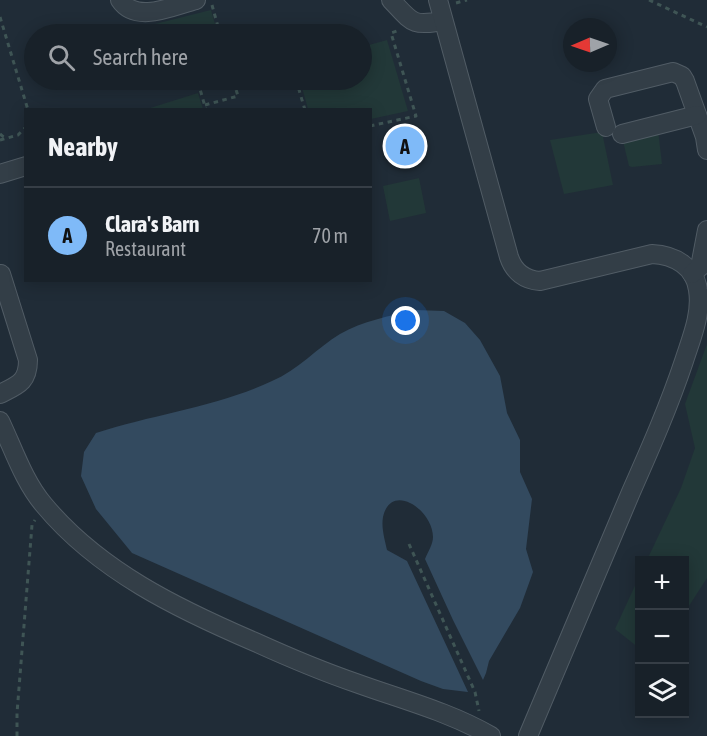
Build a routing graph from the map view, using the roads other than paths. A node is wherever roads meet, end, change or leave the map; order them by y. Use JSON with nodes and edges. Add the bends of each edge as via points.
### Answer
{"nodes":[{"id":1,"x":120,"y":0,"type":"edge"},
{"id":2,"x":196,"y":0,"type":"edge"},
{"id":3,"x":391,"y":0,"type":"edge"},
{"id":4,"x":438,"y":0,"type":"edge"},
{"id":5,"x":444,"y":21,"type":"junction"},
{"id":6,"x":697,"y":115,"type":"junction"},
{"id":7,"x":707,"y":150,"type":"edge"},
{"id":8,"x":24,"y":167,"type":"edge"},
{"id":9,"x":0,"y":174,"type":"edge"},
{"id":10,"x":707,"y":230,"type":"edge"},
{"id":11,"x":1,"y":274,"type":"edge"},
{"id":12,"x":692,"y":274,"type":"junction"},
{"id":13,"x":0,"y":394,"type":"edge"},
{"id":14,"x":0,"y":421,"type":"edge"},
{"id":15,"x":487,"y":734,"type":"edge"},
{"id":16,"x":528,"y":736,"type":"edge"}],
"edges":[{"from":1,"to":2,"type":"lane","via":[[128,9],[146,13]]},
{"from":3,"to":5,"type":"lane","via":[[412,22]]},
{"from":4,"to":5,"type":"lane"},
{"from":5,"to":12,"type":"lane","via":[[515,269],[540,281],[652,254],[679,261]]},
{"from":6,"to":6,"type":"lane","via":[[614,131],[598,99],[605,89],[677,73],[682,76]]},
{"from":6,"to":7,"type":"lane"},
{"from":8,"to":9,"type":"lane"},
{"from":10,"to":12,"type":"lane","via":[[700,267]]},
{"from":11,"to":13,"type":"lane","via":[[28,360],[19,385]]},
{"from":12,"to":16,"type":"lane","via":[[698,290],[697,315],[673,395]]},
{"from":14,"to":15,"type":"lane","via":[[43,504],[106,563],[153,594],[322,671]]}]}
